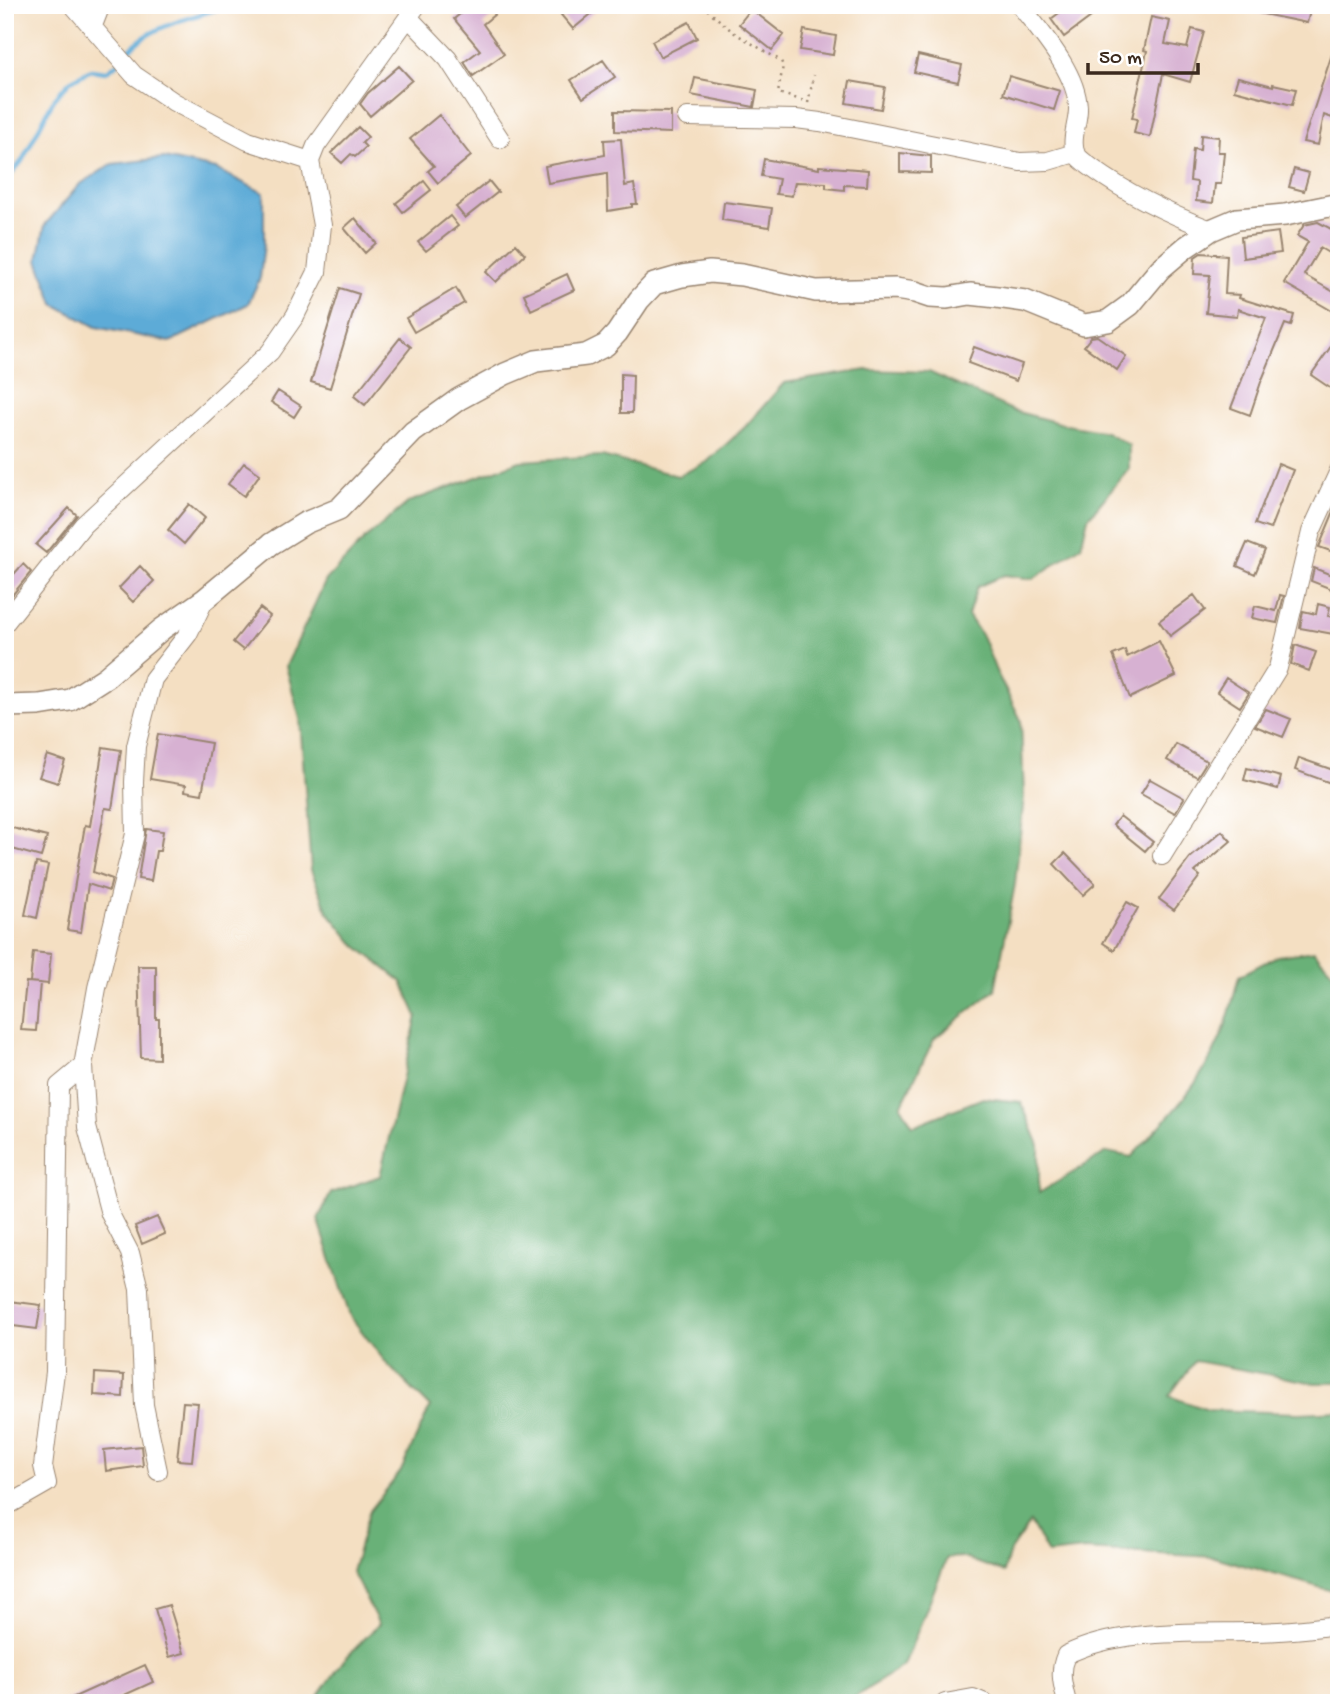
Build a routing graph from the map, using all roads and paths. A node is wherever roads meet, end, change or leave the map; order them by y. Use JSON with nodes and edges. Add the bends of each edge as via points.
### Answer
{"nodes":[{"id":1,"x":73,"y":5,"type":"edge"},
{"id":2,"x":101,"y":5,"type":"edge"},
{"id":3,"x":702,"y":5,"type":"edge"},
{"id":4,"x":1020,"y":5,"type":"edge"},
{"id":5,"x":412,"y":11,"type":"edge"},
{"id":6,"x":92,"y":28,"type":"junction"},
{"id":7,"x":814,"y":75,"type":"dead end"},
{"id":8,"x":808,"y":102,"type":"junction"},
{"id":9,"x":687,"y":117,"type":"dead end"},
{"id":10,"x":807,"y":121,"type":"junction"},
{"id":11,"x":500,"y":139,"type":"dead end"},
{"id":12,"x":1075,"y":153,"type":"junction"},
{"id":13,"x":310,"y":161,"type":"junction"},
{"id":14,"x":1339,"y":204,"type":"edge"},
{"id":15,"x":1211,"y":230,"type":"junction"},
{"id":16,"x":1339,"y":471,"type":"edge"},
{"id":17,"x":205,"y":599,"type":"junction"},
{"id":18,"x":5,"y":623,"type":"edge"},
{"id":19,"x":5,"y":706,"type":"edge"},
{"id":20,"x":1162,"y":856,"type":"dead end"},
{"id":21,"x":83,"y":1066,"type":"junction"},
{"id":22,"x":158,"y":1471,"type":"dead end"},
{"id":23,"x":5,"y":1507,"type":"edge"},
{"id":24,"x":1339,"y":1625,"type":"edge"},
{"id":25,"x":945,"y":1703,"type":"edge"},
{"id":26,"x":985,"y":1703,"type":"edge"},
{"id":27,"x":1068,"y":1703,"type":"edge"}],
"edges":[{"from":1,"to":6,"type":"street"},
{"from":2,"to":6,"type":"street"},
{"from":3,"to":8,"type":"path","via":[[733,32],[781,61],[778,93]]},
{"from":4,"to":12,"type":"street","via":[[1061,60],[1075,91]]},
{"from":5,"to":11,"type":"street"},
{"from":5,"to":13,"type":"street"},
{"from":6,"to":13,"type":"street","via":[[134,75],[174,102],[248,141]]},
{"from":7,"to":8,"type":"path"},
{"from":8,"to":10,"type":"path"},
{"from":9,"to":10,"type":"street"},
{"from":10,"to":12,"type":"street","via":[[1020,162],[1048,161]]},
{"from":12,"to":15,"type":"street","via":[[1110,181]]},
{"from":13,"to":18,"type":"street","via":[[322,225],[317,272],[295,316],[270,352],[83,525]]},
{"from":14,"to":15,"type":"street","via":[[1237,219]]},
{"from":15,"to":17,"type":"street","via":[[1160,269],[1130,305],[1108,321],[1084,325],[1026,301],[983,295],[930,297],[866,288],[816,291],[710,272],[654,284],[606,345],[586,355],[536,361],[459,399],[413,432],[339,509],[271,544]]},
{"from":16,"to":20,"type":"street","via":[[1311,532],[1278,668]]},
{"from":17,"to":19,"type":"street","via":[[70,700]]},
{"from":17,"to":21,"type":"street","via":[[188,634],[153,679],[139,732],[135,834]]},
{"from":21,"to":22,"type":"street","via":[[87,1127],[110,1214],[130,1253],[139,1289],[144,1405]]},
{"from":21,"to":23,"type":"street","via":[[59,1086],[55,1373],[43,1466],[47,1483]]},
{"from":24,"to":27,"type":"street","via":[[1125,1637],[1087,1646],[1066,1655],[1060,1666]]},
{"from":25,"to":26,"type":"street","via":[[973,1699]]}]}
